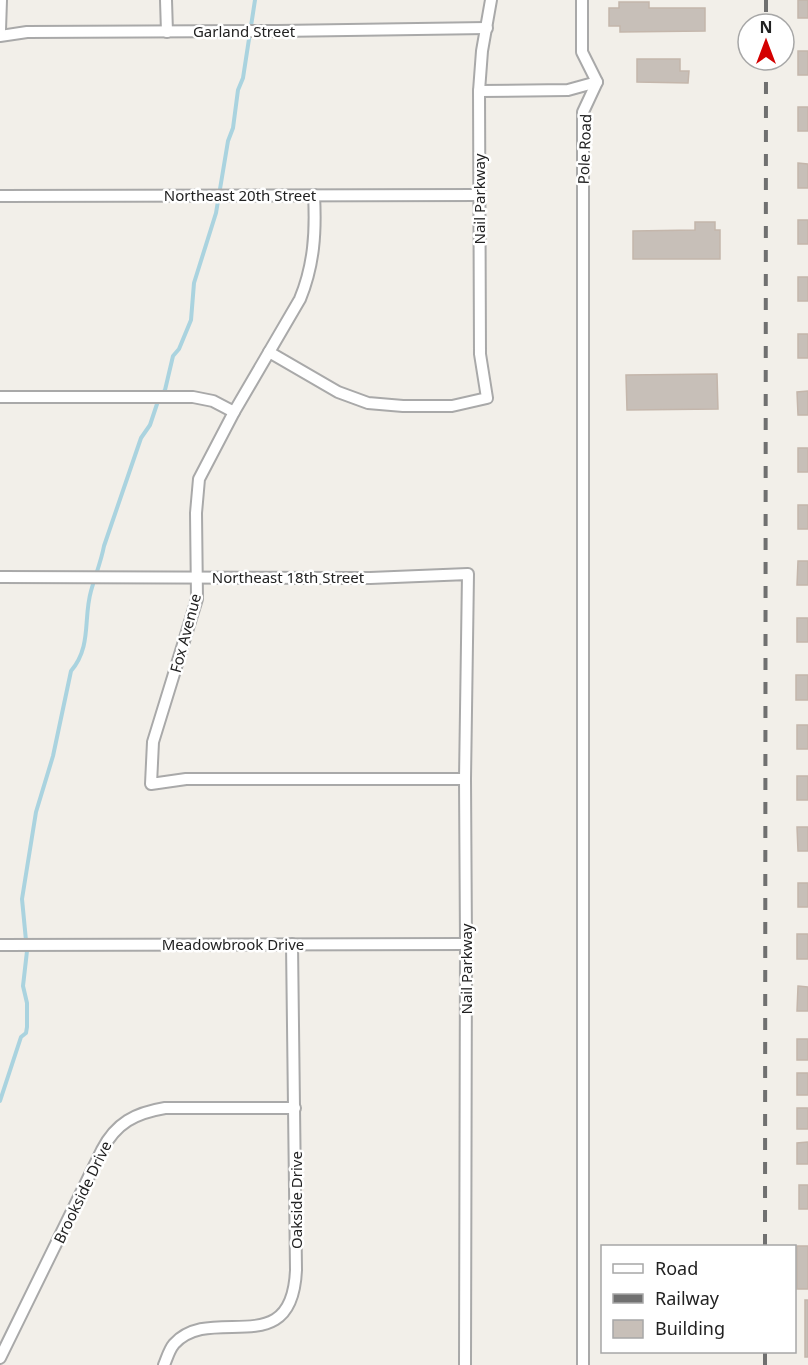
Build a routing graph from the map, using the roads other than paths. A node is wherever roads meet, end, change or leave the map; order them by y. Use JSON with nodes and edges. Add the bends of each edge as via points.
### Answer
{"nodes":[{"id":1,"x":1,"y":0,"type":"edge"},
{"id":2,"x":166,"y":0,"type":"edge"},
{"id":3,"x":491,"y":0,"type":"edge"},
{"id":4,"x":582,"y":0,"type":"edge"},
{"id":5,"x":487,"y":28,"type":"junction"},
{"id":6,"x":0,"y":30,"type":"edge"},
{"id":7,"x":167,"y":32,"type":"junction"},
{"id":8,"x":0,"y":36,"type":"edge"},
{"id":9,"x":597,"y":82,"type":"junction"},
{"id":10,"x":479,"y":91,"type":"junction"},
{"id":11,"x":314,"y":195,"type":"junction"},
{"id":12,"x":479,"y":195,"type":"junction"},
{"id":13,"x":0,"y":196,"type":"edge"},
{"id":14,"x":269,"y":352,"type":"junction"},
{"id":15,"x":0,"y":397,"type":"edge"},
{"id":16,"x":234,"y":412,"type":"junction"},
{"id":17,"x":468,"y":574,"type":"joint"},
{"id":18,"x":197,"y":576,"type":"junction"},
{"id":19,"x":0,"y":577,"type":"edge"},
{"id":20,"x":465,"y":779,"type":"junction"},
{"id":21,"x":292,"y":944,"type":"junction"},
{"id":22,"x":466,"y":944,"type":"junction"},
{"id":23,"x":2,"y":945,"type":"edge"},
{"id":24,"x":295,"y":1108,"type":"junction"},
{"id":25,"x":0,"y":1358,"type":"edge"},
{"id":26,"x":164,"y":1365,"type":"edge"},
{"id":27,"x":465,"y":1365,"type":"edge"},
{"id":28,"x":583,"y":1365,"type":"edge"}],
"edges":[{"from":1,"to":6,"type":"street"},
{"from":2,"to":7,"type":"street"},
{"from":3,"to":5,"type":"street","name":"Nail Parkway"},
{"from":4,"to":9,"type":"street","via":[[582,52]]},
{"from":5,"to":7,"type":"street","name":"Garland Street"},
{"from":5,"to":10,"type":"street","name":"Nail Parkway"},
{"from":7,"to":8,"type":"street","name":"Garland Street","via":[[27,32]]},
{"from":9,"to":10,"type":"street","via":[[568,90]]},
{"from":9,"to":28,"type":"street","name":"Pole Road","via":[[583,112]]},
{"from":10,"to":12,"type":"street","name":"Nail Parkway"},
{"from":11,"to":12,"type":"street","name":"Northeast 20th Street"},
{"from":11,"to":13,"type":"street","name":"Northeast 20th Street"},
{"from":11,"to":14,"type":"street","name":"Fox Avenue","via":[[315,236],[309,274],[300,299]]},
{"from":12,"to":14,"type":"street","name":"Nail Parkway","via":[[480,354],[488,398],[452,406],[368,403],[338,392]]},
{"from":14,"to":16,"type":"street","name":"Fox Avenue"},
{"from":15,"to":16,"type":"street","via":[[202,397]]},
{"from":16,"to":18,"type":"street","name":"Fox Avenue","via":[[199,479]]},
{"from":17,"to":18,"type":"street","name":"Northeast 18th Street","via":[[370,578]]},
{"from":17,"to":20,"type":"street","name":"Nail Parkway"},
{"from":18,"to":19,"type":"street","name":"Northeast 18th Street"},
{"from":18,"to":20,"type":"street","name":"Fox Avenue","via":[[197,599],[153,742],[151,784],[186,779]]},
{"from":20,"to":22,"type":"street","name":"Nail Parkway"},
{"from":21,"to":22,"type":"street","name":"Meadowbrook Drive"},
{"from":21,"to":23,"type":"street","name":"Meadowbrook Drive"},
{"from":21,"to":24,"type":"street","name":"Oakside Drive"},
{"from":22,"to":27,"type":"street","name":"Nail Parkway"},
{"from":24,"to":25,"type":"street","name":"Brookside Drive","via":[[165,1108],[124,1121],[102,1150]]},
{"from":24,"to":26,"type":"street","name":"Oakside Drive","via":[[296,1270],[289,1304],[266,1324],[189,1333],[172,1346]]}]}
